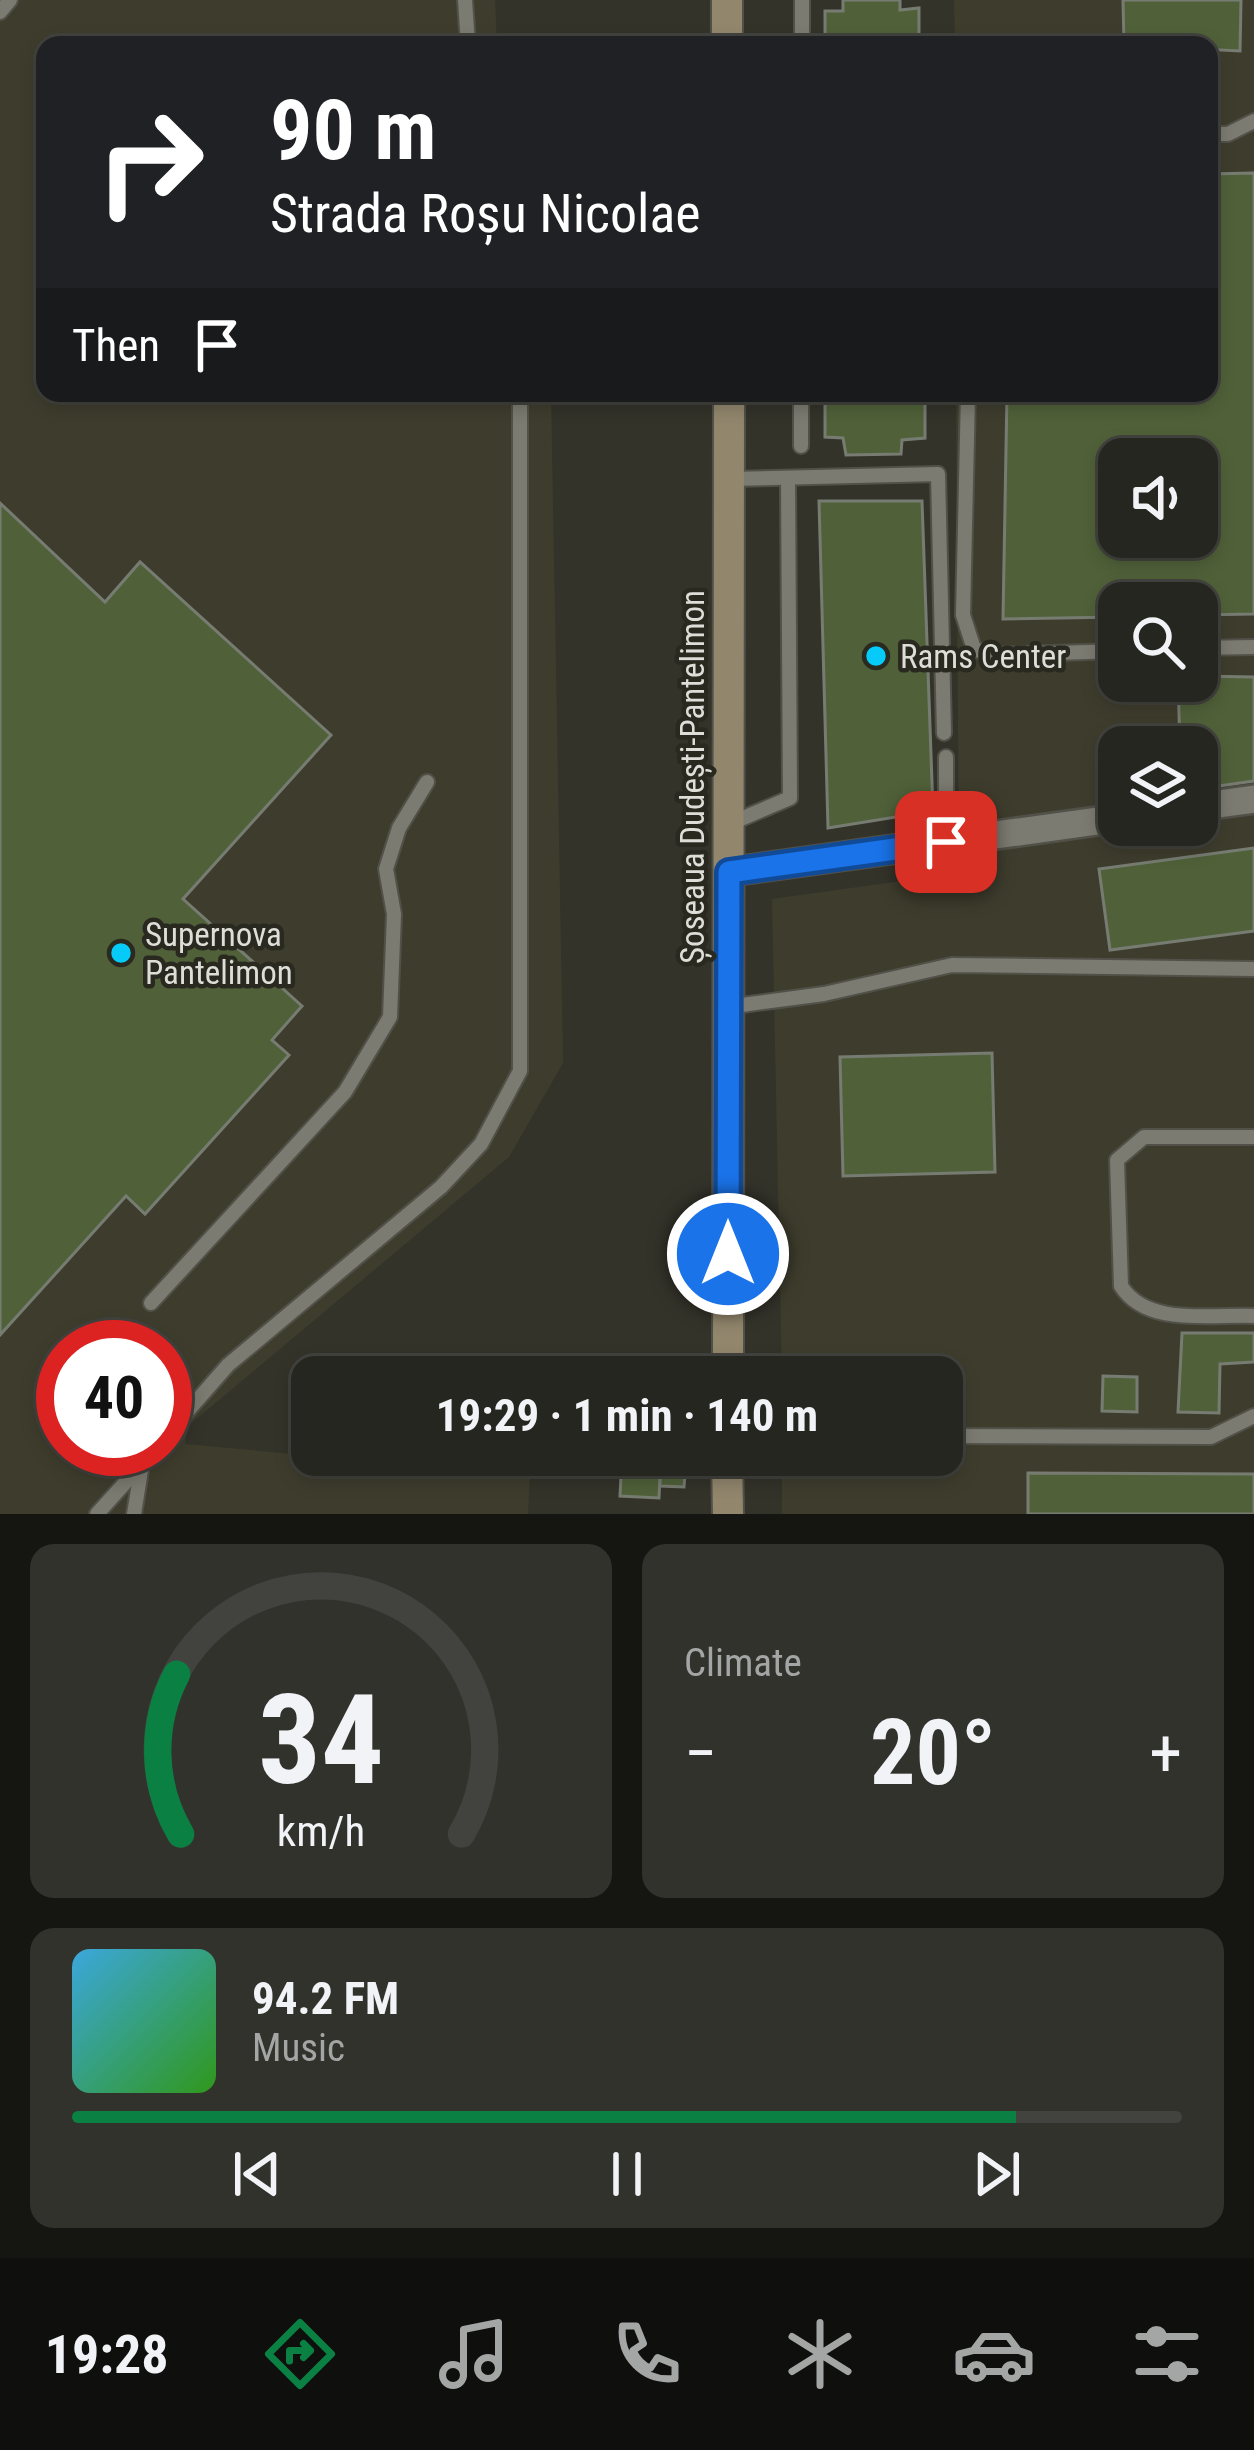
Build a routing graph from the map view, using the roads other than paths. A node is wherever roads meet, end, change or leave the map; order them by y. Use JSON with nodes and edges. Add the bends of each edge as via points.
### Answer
{"nodes":[{"id":1,"x":10,"y":0,"type":"edge"},
{"id":2,"x":465,"y":0,"type":"edge"},
{"id":3,"x":727,"y":0,"type":"edge"},
{"id":4,"x":802,"y":0,"type":"edge"},
{"id":5,"x":0,"y":12,"type":"edge"},
{"id":6,"x":467,"y":36,"type":"edge"},
{"id":7,"x":727,"y":36,"type":"edge"},
{"id":8,"x":802,"y":36,"type":"edge"},
{"id":9,"x":1254,"y":121,"type":"edge"},
{"id":10,"x":1218,"y":134,"type":"edge"},
{"id":11,"x":520,"y":402,"type":"edge"},
{"id":12,"x":728,"y":402,"type":"edge"},
{"id":13,"x":801,"y":402,"type":"edge"},
{"id":14,"x":968,"y":402,"type":"edge"},
{"id":15,"x":801,"y":446,"type":"dead end"},
{"id":16,"x":788,"y":478,"type":"junction"},
{"id":17,"x":729,"y":479,"type":"junction"},
{"id":18,"x":1254,"y":647,"type":"edge"},
{"id":19,"x":1218,"y":648,"type":"edge"},
{"id":20,"x":1098,"y":652,"type":"edge"},
{"id":21,"x":944,"y":733,"type":"dead end"},
{"id":22,"x":946,"y":757,"type":"dead end"},
{"id":23,"x":427,"y":782,"type":"dead end"},
{"id":24,"x":1254,"y":799,"type":"edge"},
{"id":25,"x":1218,"y":804,"type":"edge"},
{"id":26,"x":1098,"y":821,"type":"edge"},
{"id":27,"x":729,"y":824,"type":"junction"},
{"id":28,"x":946,"y":842,"type":"junction"},
{"id":29,"x":729,"y":872,"type":"junction"},
{"id":30,"x":1254,"y":969,"type":"edge"},
{"id":31,"x":727,"y":1007,"type":"junction"},
{"id":32,"x":1254,"y":1137,"type":"edge"},
{"id":33,"x":151,"y":1303,"type":"dead end"},
{"id":34,"x":1254,"y":1316,"type":"edge"},
{"id":35,"x":728,"y":1356,"type":"edge"},
{"id":36,"x":192,"y":1406,"type":"edge"},
{"id":37,"x":1254,"y":1416,"type":"edge"},
{"id":38,"x":963,"y":1436,"type":"edge"},
{"id":39,"x":131,"y":1476,"type":"edge"},
{"id":40,"x":140,"y":1476,"type":"edge"},
{"id":41,"x":728,"y":1476,"type":"edge"},
{"id":42,"x":97,"y":1514,"type":"edge"},
{"id":43,"x":134,"y":1514,"type":"edge"},
{"id":44,"x":728,"y":1514,"type":"edge"}],
"edges":[{"from":1,"to":5,"type":"lane"},
{"from":2,"to":6,"type":"lane"},
{"from":3,"to":7,"type":"street"},
{"from":4,"to":8,"type":"lane"},
{"from":9,"to":10,"type":"lane"},
{"from":11,"to":36,"type":"lane","via":[[520,1071],[481,1144],[441,1187],[228,1365]]},
{"from":12,"to":17,"type":"street","name":"Șoseaua Dudești-Pantelimon"},
{"from":13,"to":15,"type":"lane"},
{"from":14,"to":20,"type":"lane","via":[[963,615],[974,649]]},
{"from":16,"to":17,"type":"lane"},
{"from":16,"to":21,"type":"lane","via":[[938,474]]},
{"from":16,"to":27,"type":"lane","via":[[790,798]]},
{"from":17,"to":27,"type":"street","name":"Șoseaua Dudești-Pantelimon"},
{"from":18,"to":19,"type":"lane"},
{"from":22,"to":28,"type":"lane"},
{"from":23,"to":33,"type":"lane","via":[[386,869],[394,914],[390,1017],[345,1092]]},
{"from":24,"to":25,"type":"street"},
{"from":26,"to":28,"type":"street"},
{"from":27,"to":29,"type":"street","name":"Șoseaua Dudești-Pantelimon"},
{"from":28,"to":29,"type":"street"},
{"from":29,"to":31,"type":"street","name":"Șoseaua Dudești-Pantelimon"},
{"from":30,"to":31,"type":"lane","via":[[952,965]]},
{"from":31,"to":35,"type":"street","name":"Șoseaua Dudești-Pantelimon"},
{"from":32,"to":34,"type":"lane","via":[[1144,1137],[1117,1160],[1121,1286],[1131,1302],[1147,1312]]},
{"from":37,"to":38,"type":"lane","via":[[1211,1437]]},
{"from":39,"to":42,"type":"lane"},
{"from":40,"to":43,"type":"lane"},
{"from":41,"to":44,"type":"street"}]}
